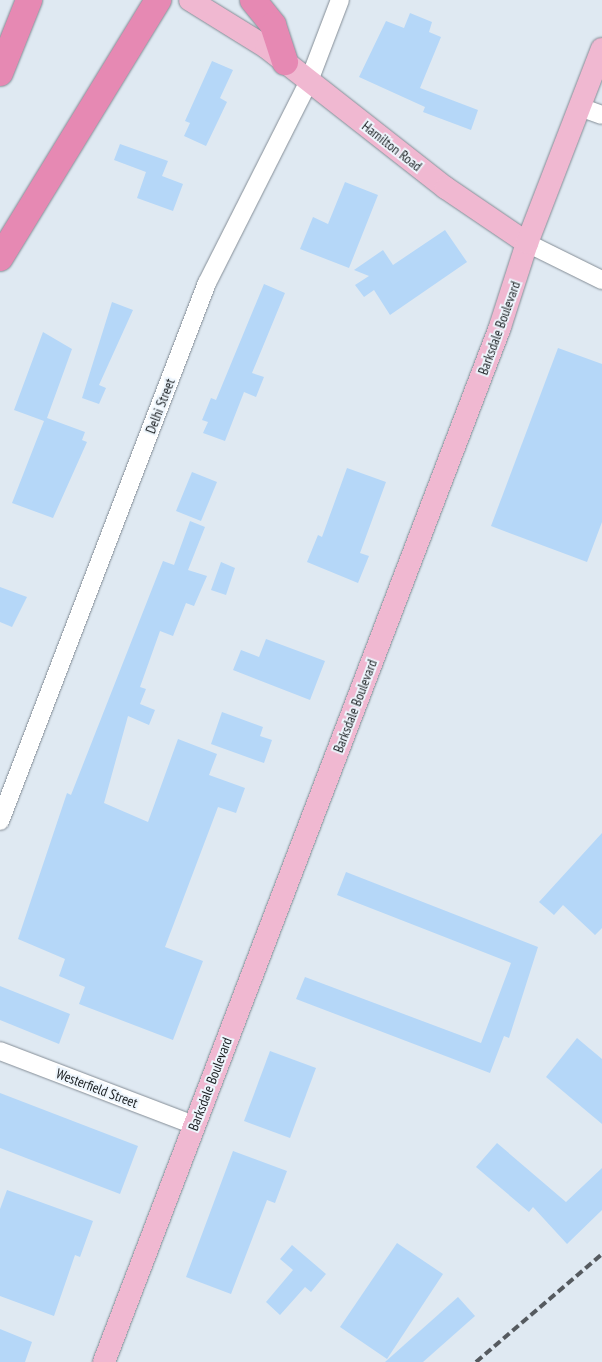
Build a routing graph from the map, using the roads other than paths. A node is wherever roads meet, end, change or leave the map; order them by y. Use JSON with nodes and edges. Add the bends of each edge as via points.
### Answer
{"nodes":[{"id":1,"x":158,"y":0,"type":"edge"},
{"id":2,"x":190,"y":0,"type":"edge"},
{"id":3,"x":253,"y":0,"type":"edge"},
{"id":4,"x":340,"y":0,"type":"edge"},
{"id":5,"x":28,"y":2,"type":"edge"},
{"id":6,"x":602,"y":49,"type":"edge"},
{"id":7,"x":285,"y":62,"type":"junction"},
{"id":8,"x":0,"y":73,"type":"edge"},
{"id":9,"x":309,"y":81,"type":"junction"},
{"id":10,"x":580,"y":106,"type":"junction"},
{"id":11,"x":602,"y":115,"type":"edge"},
{"id":12,"x":527,"y":243,"type":"junction"},
{"id":13,"x":0,"y":258,"type":"edge"},
{"id":14,"x":602,"y":280,"type":"edge"},
{"id":15,"x":0,"y":821,"type":"edge"},
{"id":16,"x":0,"y":1052,"type":"edge"},
{"id":17,"x":194,"y":1125,"type":"junction"},
{"id":18,"x":104,"y":1362,"type":"edge"}],
"edges":[{"from":1,"to":13,"type":"highway"},
{"from":2,"to":7,"type":"main road","name":"Hamilton Road"},
{"from":3,"to":7,"type":"highway","via":[[273,25]]},
{"from":4,"to":9,"type":"street","name":"Delhi Street"},
{"from":5,"to":8,"type":"highway"},
{"from":6,"to":10,"type":"main road","name":"Barksdale Boulevard"},
{"from":7,"to":9,"type":"main road","name":"Hamilton Road"},
{"from":9,"to":12,"type":"main road","name":"Hamilton Road","via":[[446,188]]},
{"from":9,"to":15,"type":"street","name":"Delhi Street","via":[[220,252]]},
{"from":10,"to":11,"type":"street"},
{"from":10,"to":12,"type":"main road","name":"Barksdale Boulevard"},
{"from":12,"to":14,"type":"street","name":"Hamilton Road"},
{"from":12,"to":17,"type":"main road","name":"Barksdale Boulevard","via":[[500,327]]},
{"from":16,"to":17,"type":"street","name":"Westerfield Street"},
{"from":17,"to":18,"type":"main road","name":"Barksdale Boulevard"}]}
